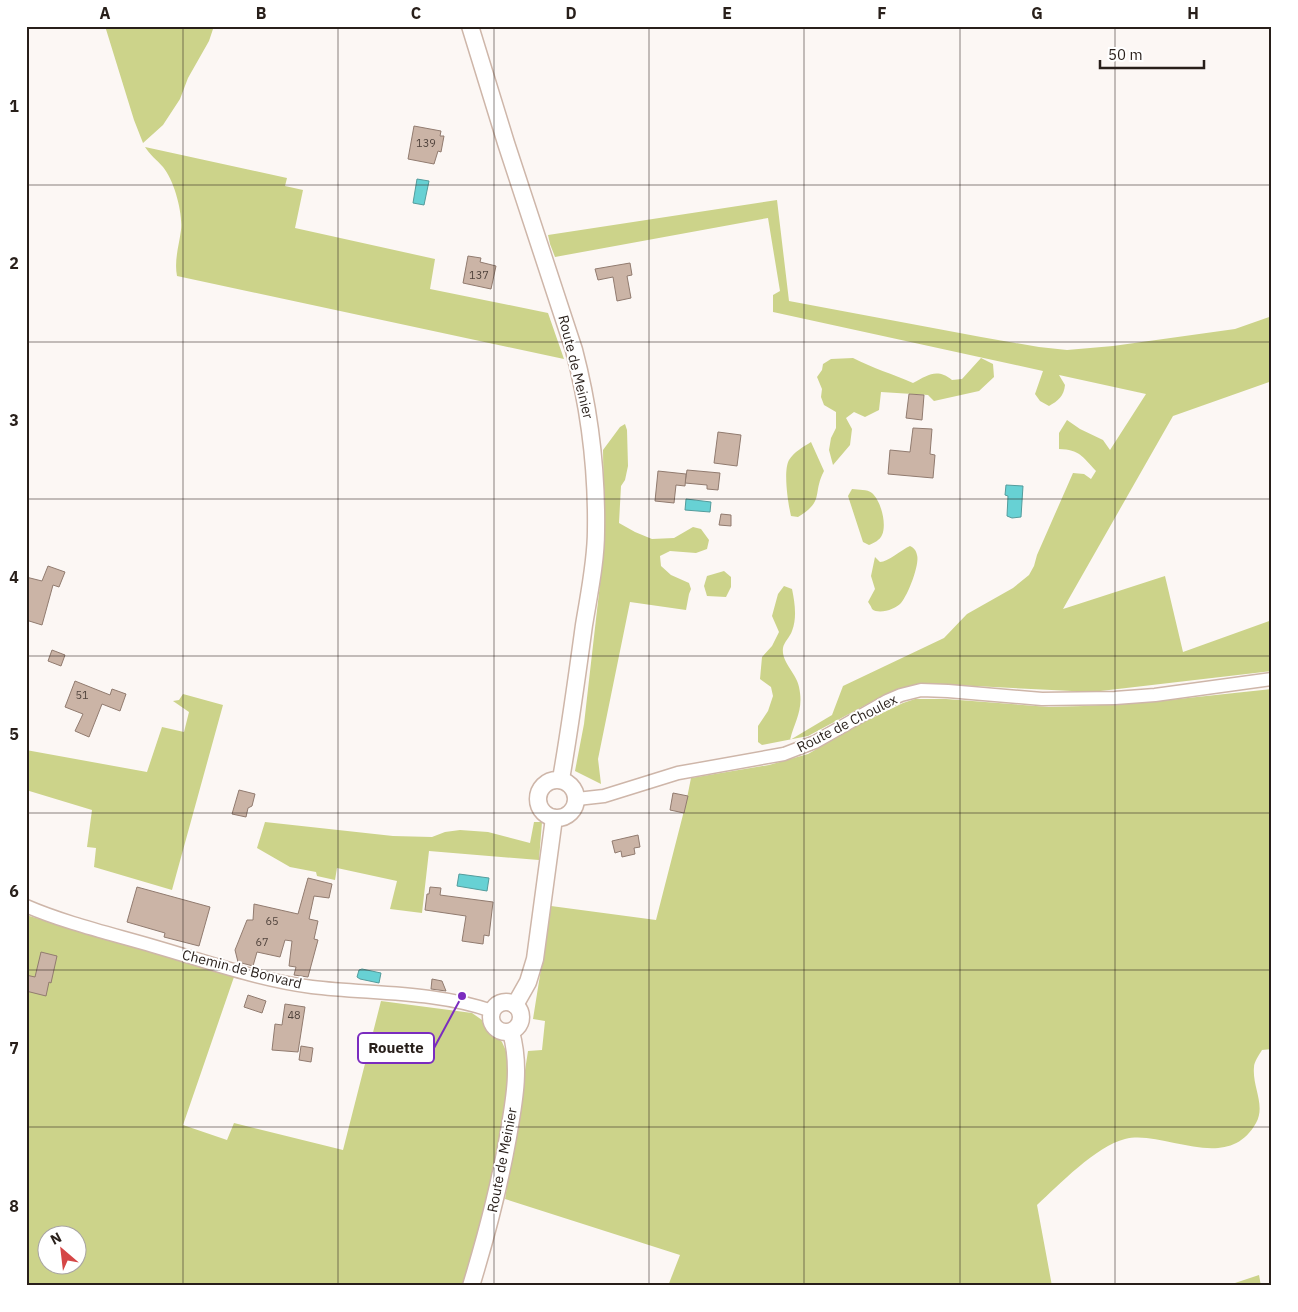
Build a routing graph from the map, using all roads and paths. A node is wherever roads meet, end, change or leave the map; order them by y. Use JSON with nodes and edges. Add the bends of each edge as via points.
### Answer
{"nodes":[{"id":1,"x":470,"y":26,"type":"edge"},
{"id":2,"x":1272,"y":679,"type":"edge"},
{"id":3,"x":561,"y":779,"type":"junction"},
{"id":4,"x":577,"y":799,"type":"junction"},
{"id":5,"x":554,"y":818,"type":"junction"},
{"id":6,"x":26,"y":906,"type":"edge"},
{"id":7,"x":515,"y":1005,"type":"junction"},
{"id":8,"x":492,"y":1011,"type":"junction"},
{"id":9,"x":511,"y":1032,"type":"junction"},
{"id":10,"x":471,"y":1286,"type":"edge"}],
"edges":[{"from":1,"to":3,"type":"street","name":"Route de Meinier","via":[[574,350],[590,424],[596,533]]},
{"from":2,"to":4,"type":"street","name":"Route de Choulex","via":[[1155,695],[1083,699],[921,690],[887,701],[814,742],[784,754],[678,773],[604,796]]},
{"from":3,"to":4,"type":"street","via":[[573,786]]},
{"from":3,"to":5,"type":"street","via":[[548,781],[542,786],[538,798],[542,811]]},
{"from":4,"to":5,"type":"street","via":[[572,811],[561,818]]},
{"from":5,"to":7,"type":"street","via":[[535,959],[528,982]]},
{"from":6,"to":8,"type":"street","name":"Chemin de Bonvard","via":[[214,964],[284,982],[454,1001]]},
{"from":7,"to":8,"type":"street","via":[[500,1004]]},
{"from":7,"to":9,"type":"street","via":[[520,1010],[520,1023]]},
{"from":8,"to":9,"type":"street","via":[[491,1018],[497,1030]]},
{"from":9,"to":10,"type":"street","name":"Route de Meinier","via":[[517,1072],[509,1128],[496,1197]]}]}
